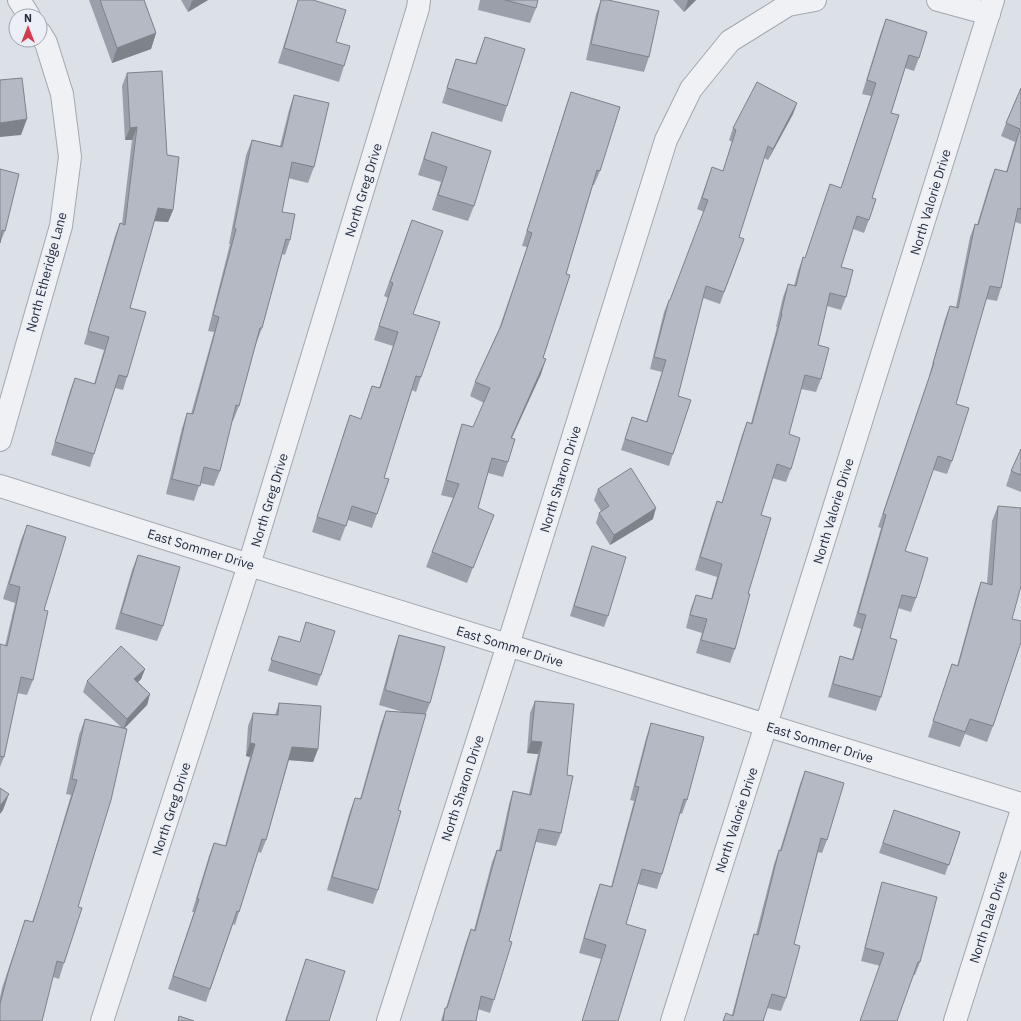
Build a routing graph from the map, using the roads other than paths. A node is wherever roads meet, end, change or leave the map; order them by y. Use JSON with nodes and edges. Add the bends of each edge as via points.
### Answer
{"nodes":[{"id":1,"x":419,"y":0,"type":"edge"},
{"id":2,"x":815,"y":0,"type":"edge"},
{"id":3,"x":938,"y":0,"type":"edge"},
{"id":4,"x":991,"y":7,"type":"edge"},
{"id":5,"x":48,"y":48,"type":"edge"},
{"id":6,"x":0,"y":440,"type":"edge"},
{"id":7,"x":0,"y":486,"type":"edge"},
{"id":8,"x":249,"y":565,"type":"junction"},
{"id":9,"x":508,"y":645,"type":"junction"},
{"id":10,"x":766,"y":725,"type":"junction"},
{"id":11,"x":1021,"y":804,"type":"edge"},
{"id":12,"x":1021,"y":813,"type":"edge"},
{"id":13,"x":102,"y":1021,"type":"edge"},
{"id":14,"x":388,"y":1021,"type":"edge"},
{"id":15,"x":672,"y":1021,"type":"edge"},
{"id":16,"x":955,"y":1021,"type":"edge"}],
"edges":[{"from":1,"to":8,"type":"street","name":"North Greg Drive"},
{"from":2,"to":9,"type":"street","name":"North Sharon Drive","via":[[788,5],[730,42],[692,89],[666,140]]},
{"from":3,"to":4,"type":"street"},
{"from":4,"to":10,"type":"street","name":"North Valorie Drive"},
{"from":5,"to":6,"type":"street","name":"North Etheridge Lane","via":[[62,94],[70,157],[60,226]]},
{"from":7,"to":8,"type":"street","name":"East Sommer Drive"},
{"from":8,"to":9,"type":"street","name":"East Sommer Drive"},
{"from":8,"to":13,"type":"street","name":"North Greg Drive"},
{"from":9,"to":10,"type":"street","name":"East Sommer Drive"},
{"from":9,"to":14,"type":"street","name":"North Sharon Drive"},
{"from":10,"to":11,"type":"street","name":"East Sommer Drive"},
{"from":10,"to":15,"type":"street","name":"North Valorie Drive"},
{"from":12,"to":16,"type":"street","name":"North Dale Drive"}]}
